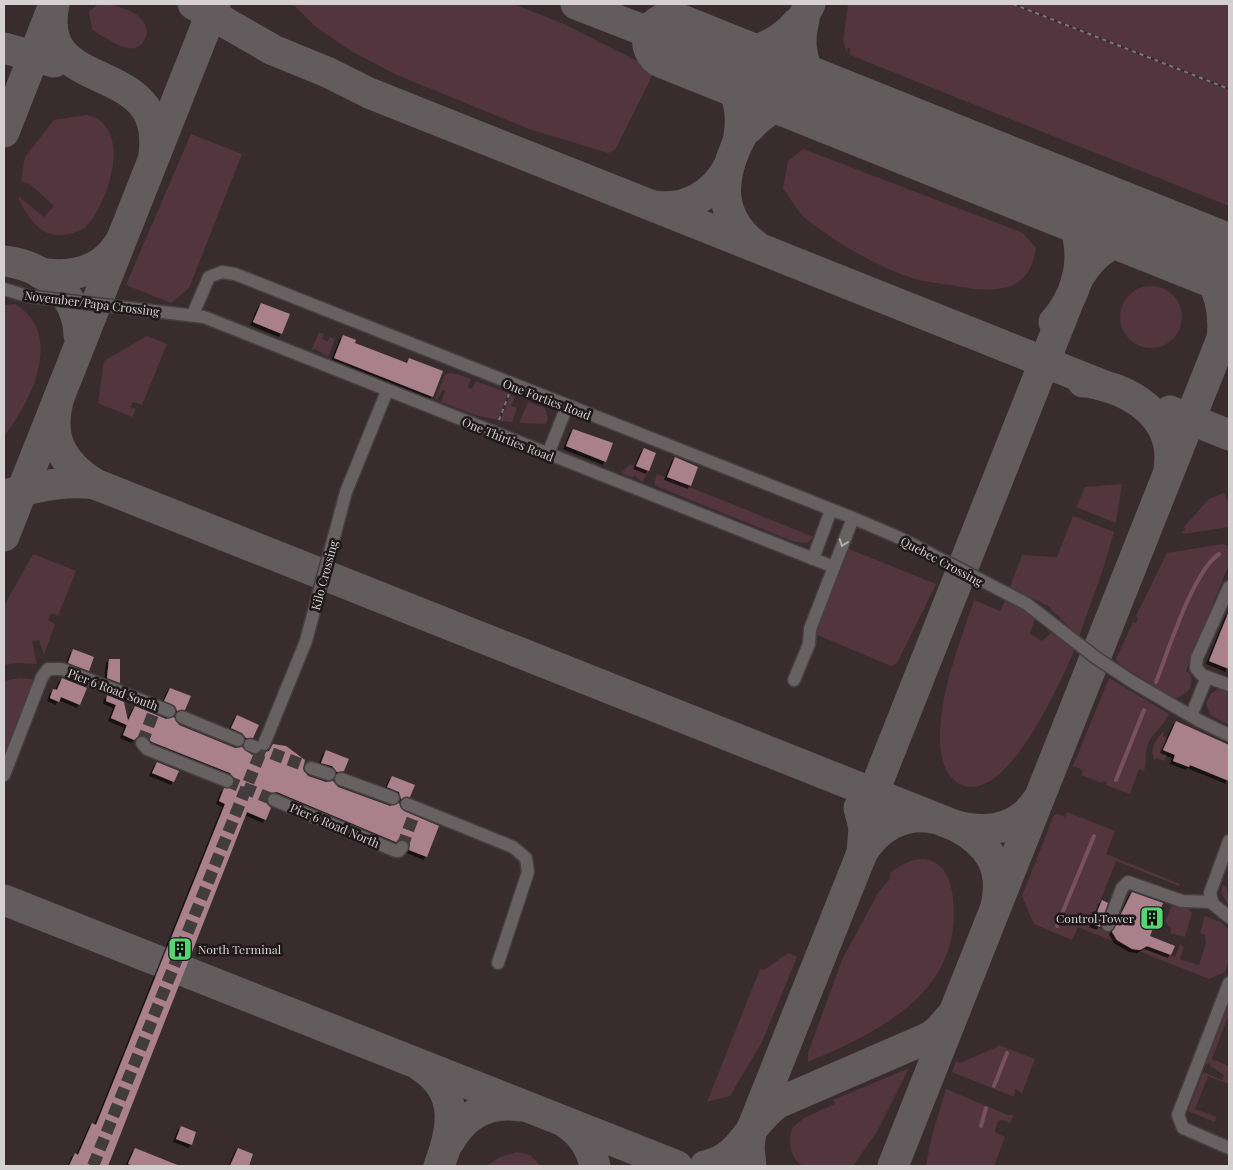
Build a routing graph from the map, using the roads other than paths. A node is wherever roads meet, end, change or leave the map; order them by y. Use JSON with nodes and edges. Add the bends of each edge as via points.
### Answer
{"nodes":[{"id":1,"x":4,"y":289,"type":"edge"},
{"id":2,"x":187,"y":314,"type":"junction"},
{"id":3,"x":387,"y":391,"type":"junction"},
{"id":4,"x":567,"y":406,"type":"junction"},
{"id":5,"x":548,"y":454,"type":"junction"},
{"id":6,"x":831,"y":510,"type":"junction"},
{"id":7,"x":852,"y":518,"type":"junction"},
{"id":8,"x":877,"y":528,"type":"joint"},
{"id":9,"x":813,"y":559,"type":"junction"},
{"id":10,"x":834,"y":567,"type":"junction"},
{"id":11,"x":1229,"y":587,"type":"edge"},
{"id":12,"x":1208,"y":677,"type":"junction"},
{"id":13,"x":794,"y":680,"type":"dead end"},
{"id":14,"x":1229,"y":685,"type":"edge"},
{"id":15,"x":169,"y":712,"type":"dead end"},
{"id":16,"x":1191,"y":716,"type":"junction"},
{"id":17,"x":182,"y":717,"type":"dead end"},
{"id":18,"x":1229,"y":735,"type":"edge"},
{"id":19,"x":238,"y":740,"type":"dead end"},
{"id":20,"x":142,"y":743,"type":"dead end"},
{"id":21,"x":256,"y":745,"type":"tunnel mouth"},
{"id":22,"x":310,"y":768,"type":"tunnel mouth"},
{"id":23,"x":329,"y":774,"type":"dead end"},
{"id":24,"x":4,"y":775,"type":"edge"},
{"id":25,"x":341,"y":779,"type":"dead end"},
{"id":26,"x":227,"y":781,"type":"tunnel mouth"},
{"id":27,"x":393,"y":798,"type":"dead end"},
{"id":28,"x":274,"y":800,"type":"tunnel mouth"},
{"id":29,"x":415,"y":808,"type":"dead end"},
{"id":30,"x":1229,"y":841,"type":"edge"},
{"id":31,"x":399,"y":849,"type":"dead end"},
{"id":32,"x":1212,"y":902,"type":"junction"},
{"id":33,"x":1229,"y":917,"type":"edge"},
{"id":34,"x":1108,"y":925,"type":"dead end"},
{"id":35,"x":498,"y":963,"type":"dead end"},
{"id":36,"x":1229,"y":982,"type":"edge"},
{"id":37,"x":1229,"y":1148,"type":"edge"}],
"edges":[{"from":1,"to":2,"type":"lane","name":"November/Papa Crossing","via":[[27,296]]},
{"from":2,"to":3,"type":"lane","name":"One Thirties Road","via":[[204,316]]},
{"from":2,"to":4,"type":"lane","name":"One Forties Road","via":[[206,282],[216,273],[235,274]]},
{"from":3,"to":5,"type":"lane","name":"One Thirties Road"},
{"from":3,"to":21,"type":"lane","name":"Kilo Crossing","via":[[343,501],[303,648]]},
{"from":4,"to":5,"type":"lane"},
{"from":4,"to":6,"type":"lane","name":"One Forties Road"},
{"from":5,"to":9,"type":"lane","name":"One Thirties Road"},
{"from":6,"to":7,"type":"lane","name":"One Forties Road"},
{"from":6,"to":9,"type":"lane"},
{"from":7,"to":8,"type":"lane","name":"One Forties Road"},
{"from":7,"to":10,"type":"lane","one_way":true},
{"from":8,"to":16,"type":"lane","name":"Quebec Crossing","via":[[1039,612],[1118,672]]},
{"from":9,"to":10,"type":"lane","name":"One Thirties Road"},
{"from":10,"to":13,"type":"lane"},
{"from":11,"to":12,"type":"lane","via":[[1196,664],[1197,672]]},
{"from":12,"to":14,"type":"lane"},
{"from":12,"to":16,"type":"lane"},
{"from":15,"to":24,"type":"lane","name":"Pier 6 Road South","via":[[56,668],[48,670]]},
{"from":16,"to":18,"type":"lane","name":"Quebec Crossing"},
{"from":17,"to":19,"type":"lane"},
{"from":20,"to":26,"type":"lane","via":[[147,749]]},
{"from":22,"to":23,"type":"lane"},
{"from":25,"to":27,"type":"lane"},
{"from":28,"to":31,"type":"lane","name":"Pier 6 Road North"},
{"from":29,"to":35,"type":"lane","via":[[512,847],[526,858],[528,872]]},
{"from":30,"to":32,"type":"lane","via":[[1212,886]]},
{"from":32,"to":33,"type":"lane"},
{"from":32,"to":34,"type":"lane","via":[[1178,900],[1128,882],[1122,888]]},
{"from":36,"to":37,"type":"lane","via":[[1178,1115],[1183,1128]]}]}
